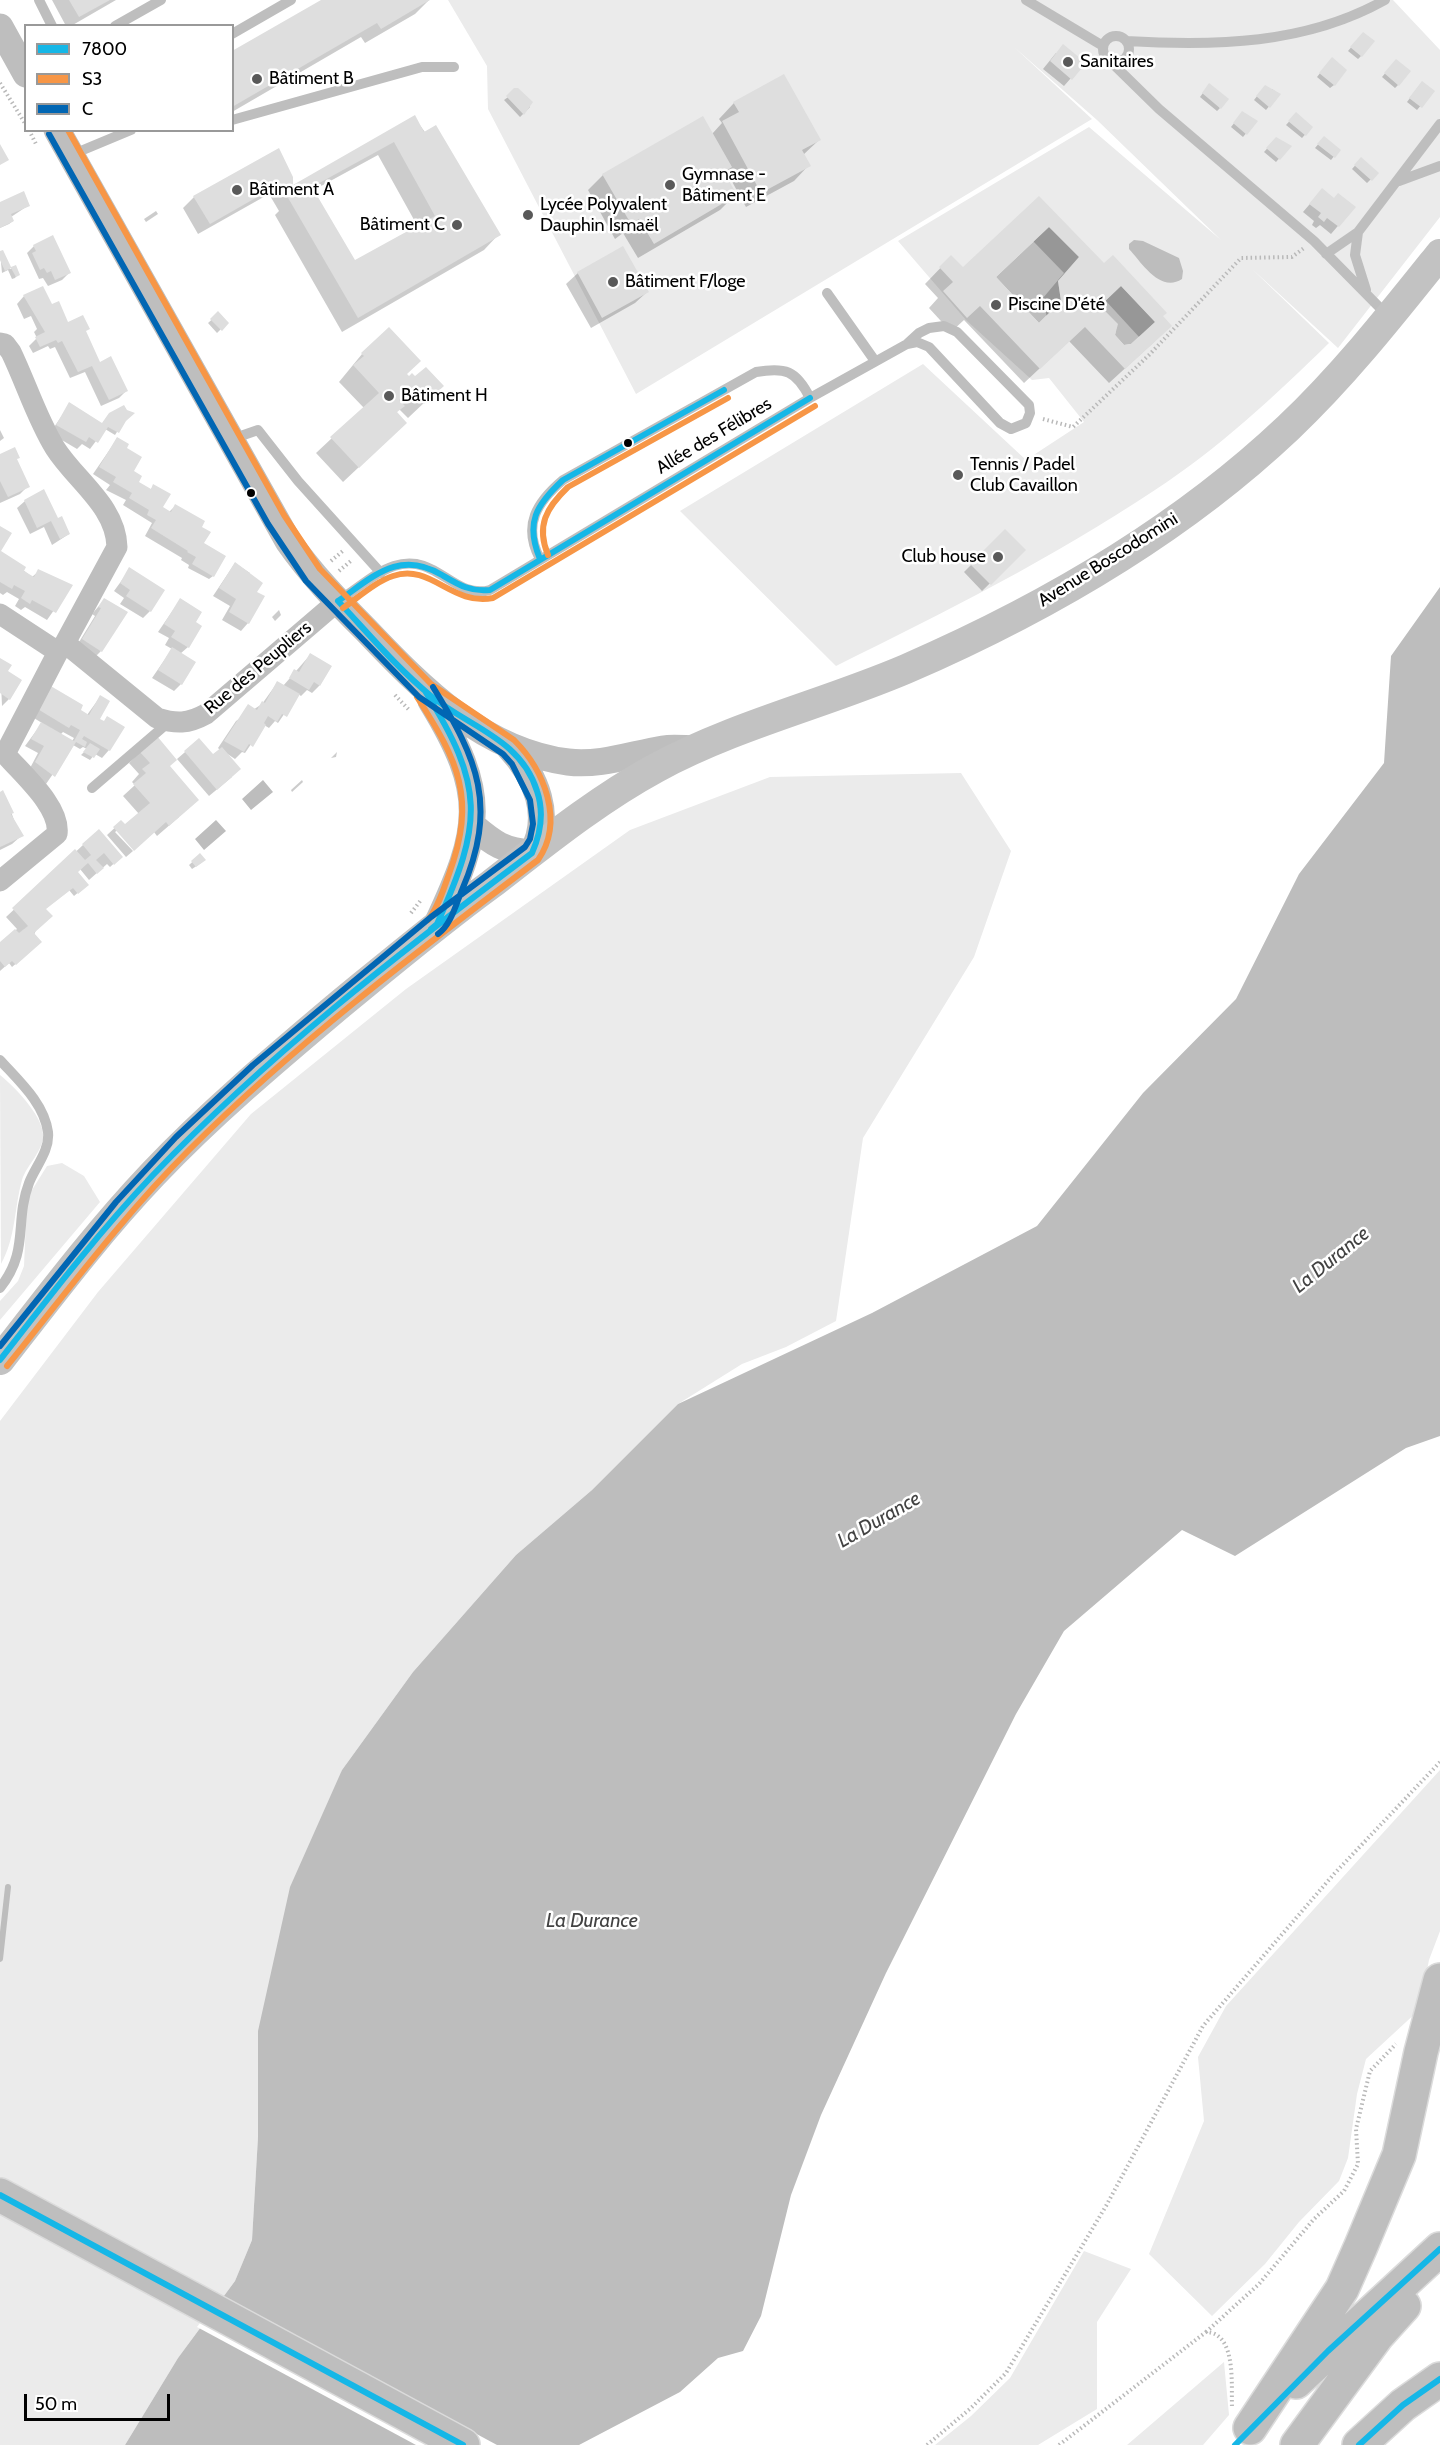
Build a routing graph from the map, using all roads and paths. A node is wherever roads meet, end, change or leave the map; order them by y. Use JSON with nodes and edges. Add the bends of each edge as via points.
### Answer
{"nodes":[{"id":1,"x":39,"y":0,"type":"edge"},
{"id":2,"x":161,"y":0,"type":"edge"},
{"id":3,"x":291,"y":0,"type":"edge"},
{"id":4,"x":1026,"y":0,"type":"edge"},
{"id":5,"x":1385,"y":0,"type":"edge"},
{"id":6,"x":51,"y":24,"type":"edge"},
{"id":7,"x":119,"y":24,"type":"edge"},
{"id":8,"x":0,"y":27,"type":"edge"},
{"id":9,"x":234,"y":33,"type":"edge"},
{"id":10,"x":1126,"y":40,"type":"junction"},
{"id":11,"x":1103,"y":46,"type":"junction"},
{"id":12,"x":14,"y":59,"type":"edge"},
{"id":13,"x":1111,"y":62,"type":"junction"},
{"id":14,"x":454,"y":67,"type":"dead end"},
{"id":15,"x":0,"y":83,"type":"edge"},
{"id":16,"x":234,"y":119,"type":"edge"},
{"id":17,"x":24,"y":122,"type":"edge"},
{"id":18,"x":1440,"y":124,"type":"edge"},
{"id":19,"x":58,"y":132,"type":"edge"},
{"id":20,"x":125,"y":132,"type":"edge"},
{"id":21,"x":71,"y":155,"type":"junction"},
{"id":22,"x":1440,"y":166,"type":"edge"},
{"id":23,"x":1399,"y":181,"type":"junction"},
{"id":24,"x":1358,"y":232,"type":"junction"},
{"id":25,"x":1314,"y":241,"type":"junction"},
{"id":26,"x":1326,"y":254,"type":"junction"},
{"id":27,"x":1440,"y":254,"type":"edge"},
{"id":28,"x":827,"y":293,"type":"dead end"},
{"id":29,"x":1369,"y":296,"type":"junction"},
{"id":30,"x":1389,"y":317,"type":"junction"},
{"id":31,"x":0,"y":343,"type":"edge"},
{"id":32,"x":907,"y":344,"type":"junction"},
{"id":33,"x":874,"y":361,"type":"junction"},
{"id":34,"x":810,"y":398,"type":"junction"},
{"id":35,"x":1030,"y":413,"type":"junction"},
{"id":36,"x":231,"y":440,"type":"junction"},
{"id":37,"x":540,"y":559,"type":"junction"},
{"id":38,"x":381,"y":573,"type":"junction"},
{"id":39,"x":338,"y":601,"type":"junction"},
{"id":40,"x":0,"y":614,"type":"edge"},
{"id":41,"x":61,"y":647,"type":"junction"},
{"id":42,"x":391,"y":690,"type":"dead end"},
{"id":43,"x":419,"y":703,"type":"junction"},
{"id":44,"x":169,"y":722,"type":"junction"},
{"id":45,"x":509,"y":747,"type":"junction"},
{"id":46,"x":696,"y":748,"type":"junction"},
{"id":47,"x":2,"y":754,"type":"edge"},
{"id":48,"x":92,"y":788,"type":"dead end"},
{"id":49,"x":473,"y":826,"type":"junction"},
{"id":50,"x":532,"y":853,"type":"junction"},
{"id":51,"x":0,"y":881,"type":"edge"},
{"id":52,"x":437,"y":924,"type":"junction"},
{"id":53,"x":0,"y":1060,"type":"edge"},
{"id":54,"x":0,"y":1288,"type":"edge"},
{"id":55,"x":0,"y":1360,"type":"edge"},
{"id":56,"x":1440,"y":1762,"type":"edge"},
{"id":57,"x":1440,"y":1980,"type":"edge"},
{"id":58,"x":1429,"y":2021,"type":"junction"},
{"id":59,"x":0,"y":2195,"type":"edge"},
{"id":60,"x":1440,"y":2249,"type":"edge"},
{"id":61,"x":1440,"y":2267,"type":"edge"},
{"id":62,"x":1206,"y":2332,"type":"junction"},
{"id":63,"x":1440,"y":2379,"type":"edge"},
{"id":64,"x":1239,"y":2429,"type":"edge"},
{"id":65,"x":463,"y":2445,"type":"edge"},
{"id":66,"x":927,"y":2445,"type":"edge"},
{"id":67,"x":1059,"y":2445,"type":"edge"},
{"id":68,"x":1297,"y":2445,"type":"edge"},
{"id":69,"x":1359,"y":2445,"type":"edge"}],
"edges":[{"from":1,"to":6,"type":"lane"},
{"from":2,"to":7,"type":"lane"},
{"from":3,"to":9,"type":"lane"},
{"from":4,"to":11,"type":"lane"},
{"from":5,"to":10,"type":"lane","via":[[1305,31],[1268,39],[1195,44]]},
{"from":8,"to":12,"type":"street"},
{"from":10,"to":11,"type":"lane","via":[[1112,36]]},
{"from":10,"to":13,"type":"lane","via":[[1130,50],[1126,58],[1119,63]]},
{"from":11,"to":13,"type":"lane","via":[[1104,56]]},
{"from":13,"to":25,"type":"lane","via":[[1159,109]]},
{"from":14,"to":16,"type":"lane","via":[[422,67]]},
{"from":15,"to":17,"type":"path"},
{"from":18,"to":23,"type":"lane"},
{"from":19,"to":21,"type":"street"},
{"from":20,"to":21,"type":"lane"},
{"from":21,"to":36,"type":"street"},
{"from":22,"to":23,"type":"lane"},
{"from":23,"to":24,"type":"lane"},
{"from":24,"to":26,"type":"lane"},
{"from":24,"to":29,"type":"lane","via":[[1355,255]]},
{"from":25,"to":26,"type":"lane"},
{"from":25,"to":35,"type":"path","via":[[1292,257],[1241,258],[1149,355],[1073,427]]},
{"from":26,"to":29,"type":"lane"},
{"from":27,"to":30,"type":"main road","name":"Avenue Boscodomini"},
{"from":28,"to":33,"type":"lane"},
{"from":29,"to":30,"type":"lane"},
{"from":30,"to":46,"type":"main road","name":"Avenue Boscodomini","via":[[1306,410],[1250,462],[1097,570],[1031,609],[909,668]]},
{"from":31,"to":41,"type":"street","via":[[12,352],[55,448],[108,513],[117,533],[117,547]]},
{"from":32,"to":33,"type":"lane","name":"Allée des Félibres"},
{"from":32,"to":35,"type":"lane","via":[[917,342],[929,348],[1000,423],[1011,429],[1020,427]]},
{"from":32,"to":35,"type":"lane","name":"Allée des Félibres","via":[[929,328],[944,326],[957,332],[1024,398]]},
{"from":33,"to":34,"type":"lane","name":"Allée des Félibres"},
{"from":34,"to":37,"type":"lane","name":"Allée des Félibres"},
{"from":34,"to":37,"type":"lane","via":[[795,375],[778,368],[756,372],[562,480],[542,497],[535,512],[533,546]]},
{"from":36,"to":38,"type":"lane","via":[[258,430]]},
{"from":36,"to":39,"type":"street","via":[[288,541]]},
{"from":37,"to":38,"type":"lane","name":"Allée des Félibres","via":[[482,592],[469,591],[432,567],[416,563],[392,566]]},
{"from":38,"to":39,"type":"lane"},
{"from":39,"to":43,"type":"street"},
{"from":39,"to":44,"type":"street","name":"Rue des Peupliers","via":[[206,714],[190,723]]},
{"from":40,"to":41,"type":"street"},
{"from":41,"to":44,"type":"street","via":[[157,718]]},
{"from":41,"to":47,"type":"street"},
{"from":42,"to":43,"type":"path"},
{"from":43,"to":45,"type":"street","via":[[471,724]]},
{"from":43,"to":49,"type":"street","via":[[458,745],[471,792]]},
{"from":44,"to":48,"type":"lane"},
{"from":45,"to":46,"type":"street","via":[[586,763],[667,748]]},
{"from":45,"to":50,"type":"street","via":[[528,771],[539,798],[542,825]]},
{"from":46,"to":50,"type":"main road","name":"Avenue Boscodomini","via":[[631,784]]},
{"from":47,"to":51,"type":"street","via":[[53,810],[58,825],[57,834]]},
{"from":49,"to":50,"type":"street","via":[[503,848]]},
{"from":49,"to":52,"type":"street","via":[[465,862]]},
{"from":50,"to":52,"type":"main road","name":"Avenue Boscodomini"},
{"from":52,"to":55,"type":"main road","name":"Avenue Boscodomini","via":[[259,1072],[182,1144],[123,1208]]},
{"from":53,"to":54,"type":"lane","via":[[35,1100],[48,1134],[45,1152],[28,1185],[17,1263]]},
{"from":56,"to":66,"type":"path","via":[[1334,1874],[1203,2026],[1106,2206],[1006,2373]]},
{"from":57,"to":58,"type":"main road"},
{"from":58,"to":62,"type":"path","via":[[1388,2051],[1370,2071],[1356,2129],[1358,2164],[1344,2191],[1314,2219],[1258,2284]]},
{"from":58,"to":64,"type":"main road","via":[[1399,2156],[1342,2289]]},
{"from":59,"to":65,"type":"main road"},
{"from":60,"to":64,"type":"main road"},
{"from":61,"to":68,"type":"main road","via":[[1377,2336]]},
{"from":62,"to":64,"type":"path","via":[[1223,2339]]},
{"from":62,"to":67,"type":"path"},
{"from":63,"to":69,"type":"main road","via":[[1403,2405]]}]}
